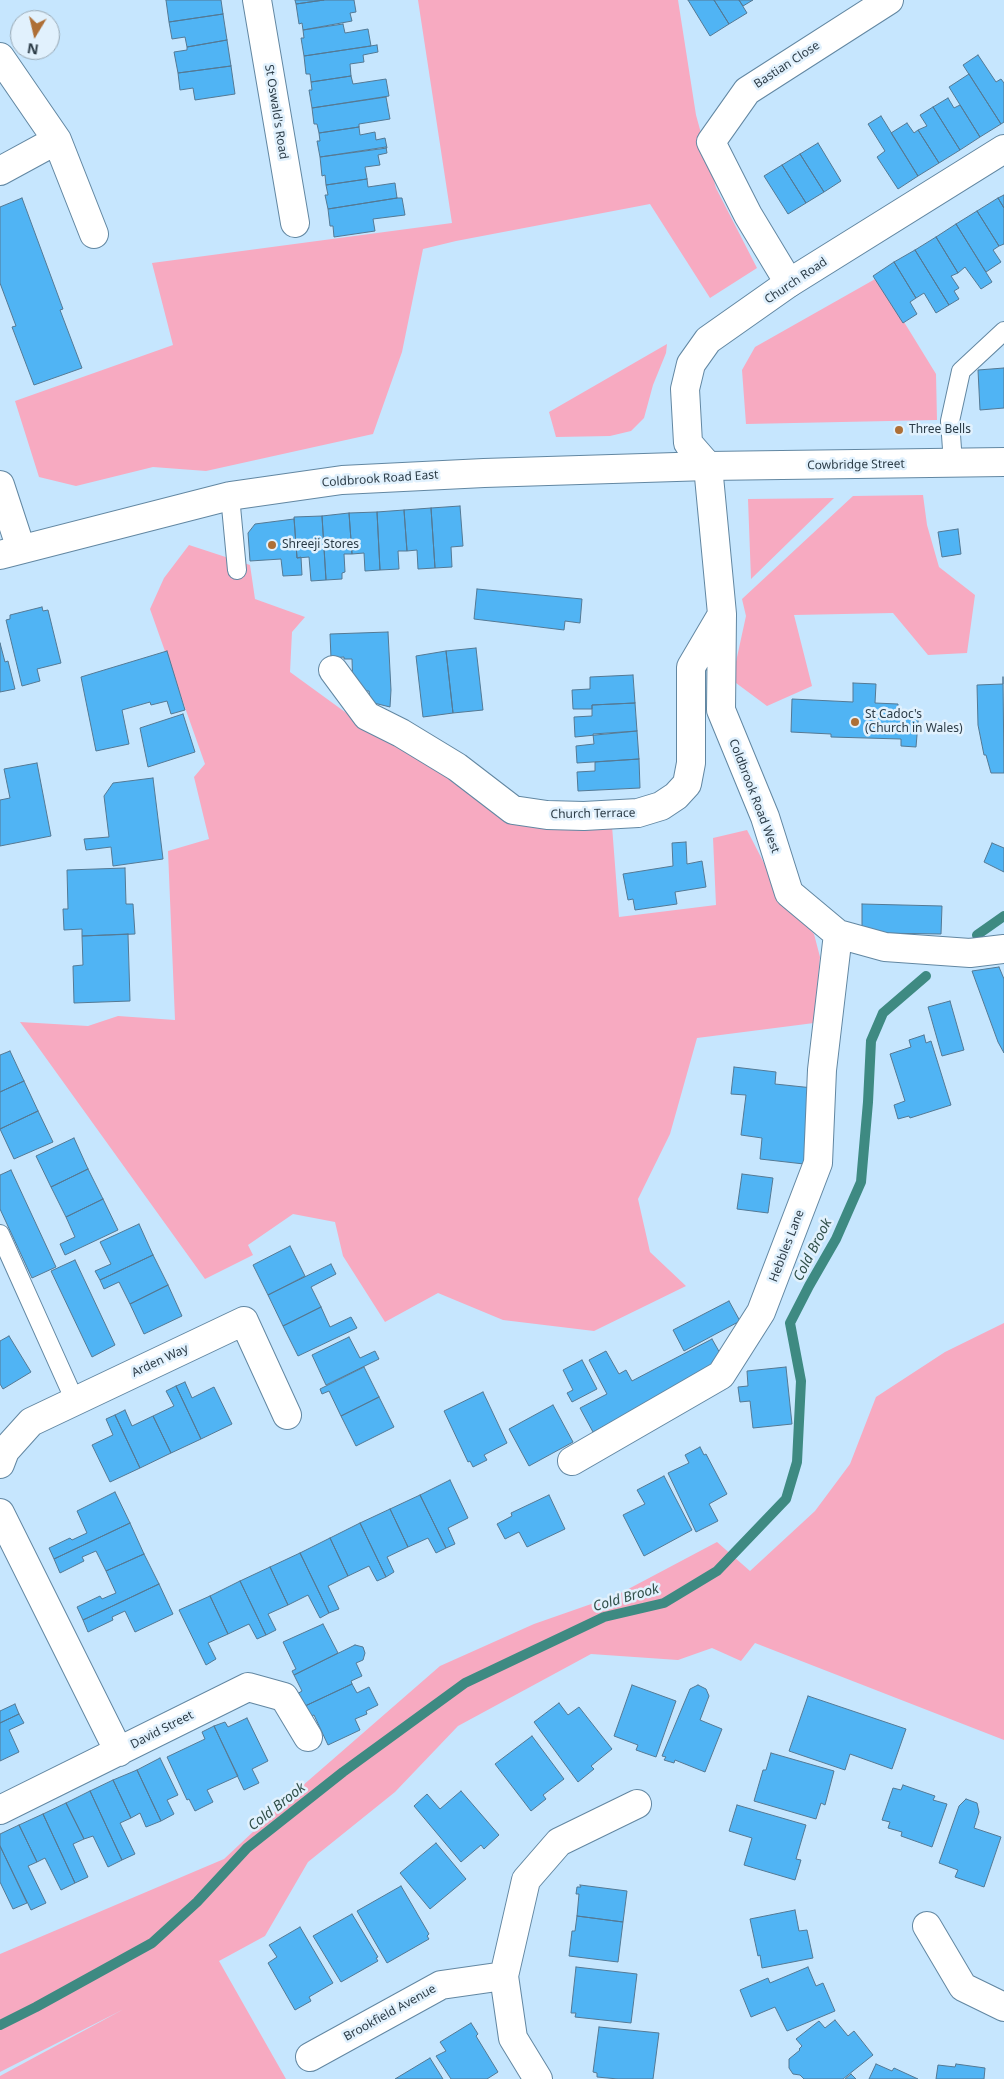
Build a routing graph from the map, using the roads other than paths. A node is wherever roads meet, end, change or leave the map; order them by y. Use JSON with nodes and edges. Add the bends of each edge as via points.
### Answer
{"nodes":[{"id":1,"x":257,"y":0,"type":"edge"},
{"id":2,"x":889,"y":0,"type":"edge"},
{"id":3,"x":0,"y":57,"type":"edge"},
{"id":4,"x":57,"y":140,"type":"junction"},
{"id":5,"x":1004,"y":149,"type":"edge"},
{"id":6,"x":0,"y":172,"type":"edge"},
{"id":7,"x":295,"y":223,"type":"dead end"},
{"id":8,"x":94,"y":234,"type":"dead end"},
{"id":9,"x":789,"y":284,"type":"junction"},
{"id":10,"x":1004,"y":331,"type":"edge"},
{"id":11,"x":1004,"y":462,"type":"edge"},
{"id":12,"x":953,"y":463,"type":"junction"},
{"id":13,"x":708,"y":466,"type":"junction"},
{"id":14,"x":0,"y":485,"type":"edge"},
{"id":15,"x":230,"y":496,"type":"junction"},
{"id":16,"x":10,"y":552,"type":"edge"},
{"id":17,"x":237,"y":570,"type":"dead end"},
{"id":18,"x":722,"y":614,"type":"junction"},
{"id":19,"x":333,"y":670,"type":"dead end"},
{"id":20,"x":838,"y":934,"type":"junction"},
{"id":21,"x":1004,"y":949,"type":"edge"},
{"id":22,"x":0,"y":1234,"type":"edge"},
{"id":23,"x":75,"y":1401,"type":"junction"},
{"id":24,"x":287,"y":1415,"type":"dead end"},
{"id":25,"x":572,"y":1461,"type":"dead end"},
{"id":26,"x":0,"y":1464,"type":"edge"},
{"id":27,"x":0,"y":1513,"type":"edge"},
{"id":28,"x":308,"y":1737,"type":"dead end"},
{"id":29,"x":119,"y":1752,"type":"junction"},
{"id":30,"x":637,"y":1804,"type":"dead end"},
{"id":31,"x":0,"y":1810,"type":"edge"},
{"id":32,"x":927,"y":1926,"type":"dead end"},
{"id":33,"x":504,"y":1976,"type":"junction"},
{"id":34,"x":1004,"y":2007,"type":"edge"},
{"id":35,"x":310,"y":2057,"type":"dead end"},
{"id":36,"x":538,"y":2079,"type":"edge"}],
"edges":[{"from":1,"to":7,"type":"street","name":"St Oswald's Road"},
{"from":2,"to":9,"type":"street","name":"Bastian Close","via":[[747,90],[711,142],[748,216]]},
{"from":3,"to":4,"type":"street"},
{"from":4,"to":6,"type":"street"},
{"from":4,"to":8,"type":"street"},
{"from":5,"to":9,"type":"street","name":"Church Road"},
{"from":9,"to":13,"type":"street","name":"Church Road","via":[[708,340],[692,364],[685,389],[688,443]]},
{"from":10,"to":12,"type":"lane","via":[[961,371],[950,421]]},
{"from":11,"to":12,"type":"street","name":"Cowbridge Street"},
{"from":12,"to":13,"type":"street","name":"Cowbridge Street"},
{"from":13,"to":15,"type":"street","name":"Coldbrook Road East","via":[[342,480]]},
{"from":13,"to":18,"type":"street","name":"Coldbrook Road West"},
{"from":14,"to":16,"type":"street"},
{"from":15,"to":16,"type":"street","name":"Coldbrook Road East"},
{"from":15,"to":17,"type":"lane"},
{"from":18,"to":19,"type":"street","name":"Church Terrace","via":[[691,667],[691,763],[687,784],[662,806],[638,814],[575,816],[513,810],[457,768],[367,716]]},
{"from":18,"to":20,"type":"street","name":"Coldbrook Road West","via":[[721,710],[765,817],[789,893]]},
{"from":20,"to":21,"type":"street","name":"Coldbrook Road West","via":[[885,947],[970,953]]},
{"from":20,"to":25,"type":"street","name":"Hebbles Lane","via":[[822,1070],[818,1163],[762,1312],[721,1375]]},
{"from":22,"to":23,"type":"lane"},
{"from":23,"to":24,"type":"street","name":"Arden Way","via":[[244,1321]]},
{"from":23,"to":26,"type":"street","name":"Arden Way","via":[[31,1422],[5,1451]]},
{"from":27,"to":29,"type":"street"},
{"from":28,"to":29,"type":"street","name":"David Street","via":[[284,1697],[248,1687]]},
{"from":29,"to":31,"type":"street","name":"David Street"},
{"from":30,"to":33,"type":"street","via":[[559,1842],[526,1880]]},
{"from":32,"to":34,"type":"street","via":[[963,1987]]},
{"from":33,"to":35,"type":"street","name":"Brookfield Avenue","via":[[441,1985]]},
{"from":33,"to":36,"type":"street","via":[[513,2038]]}]}
